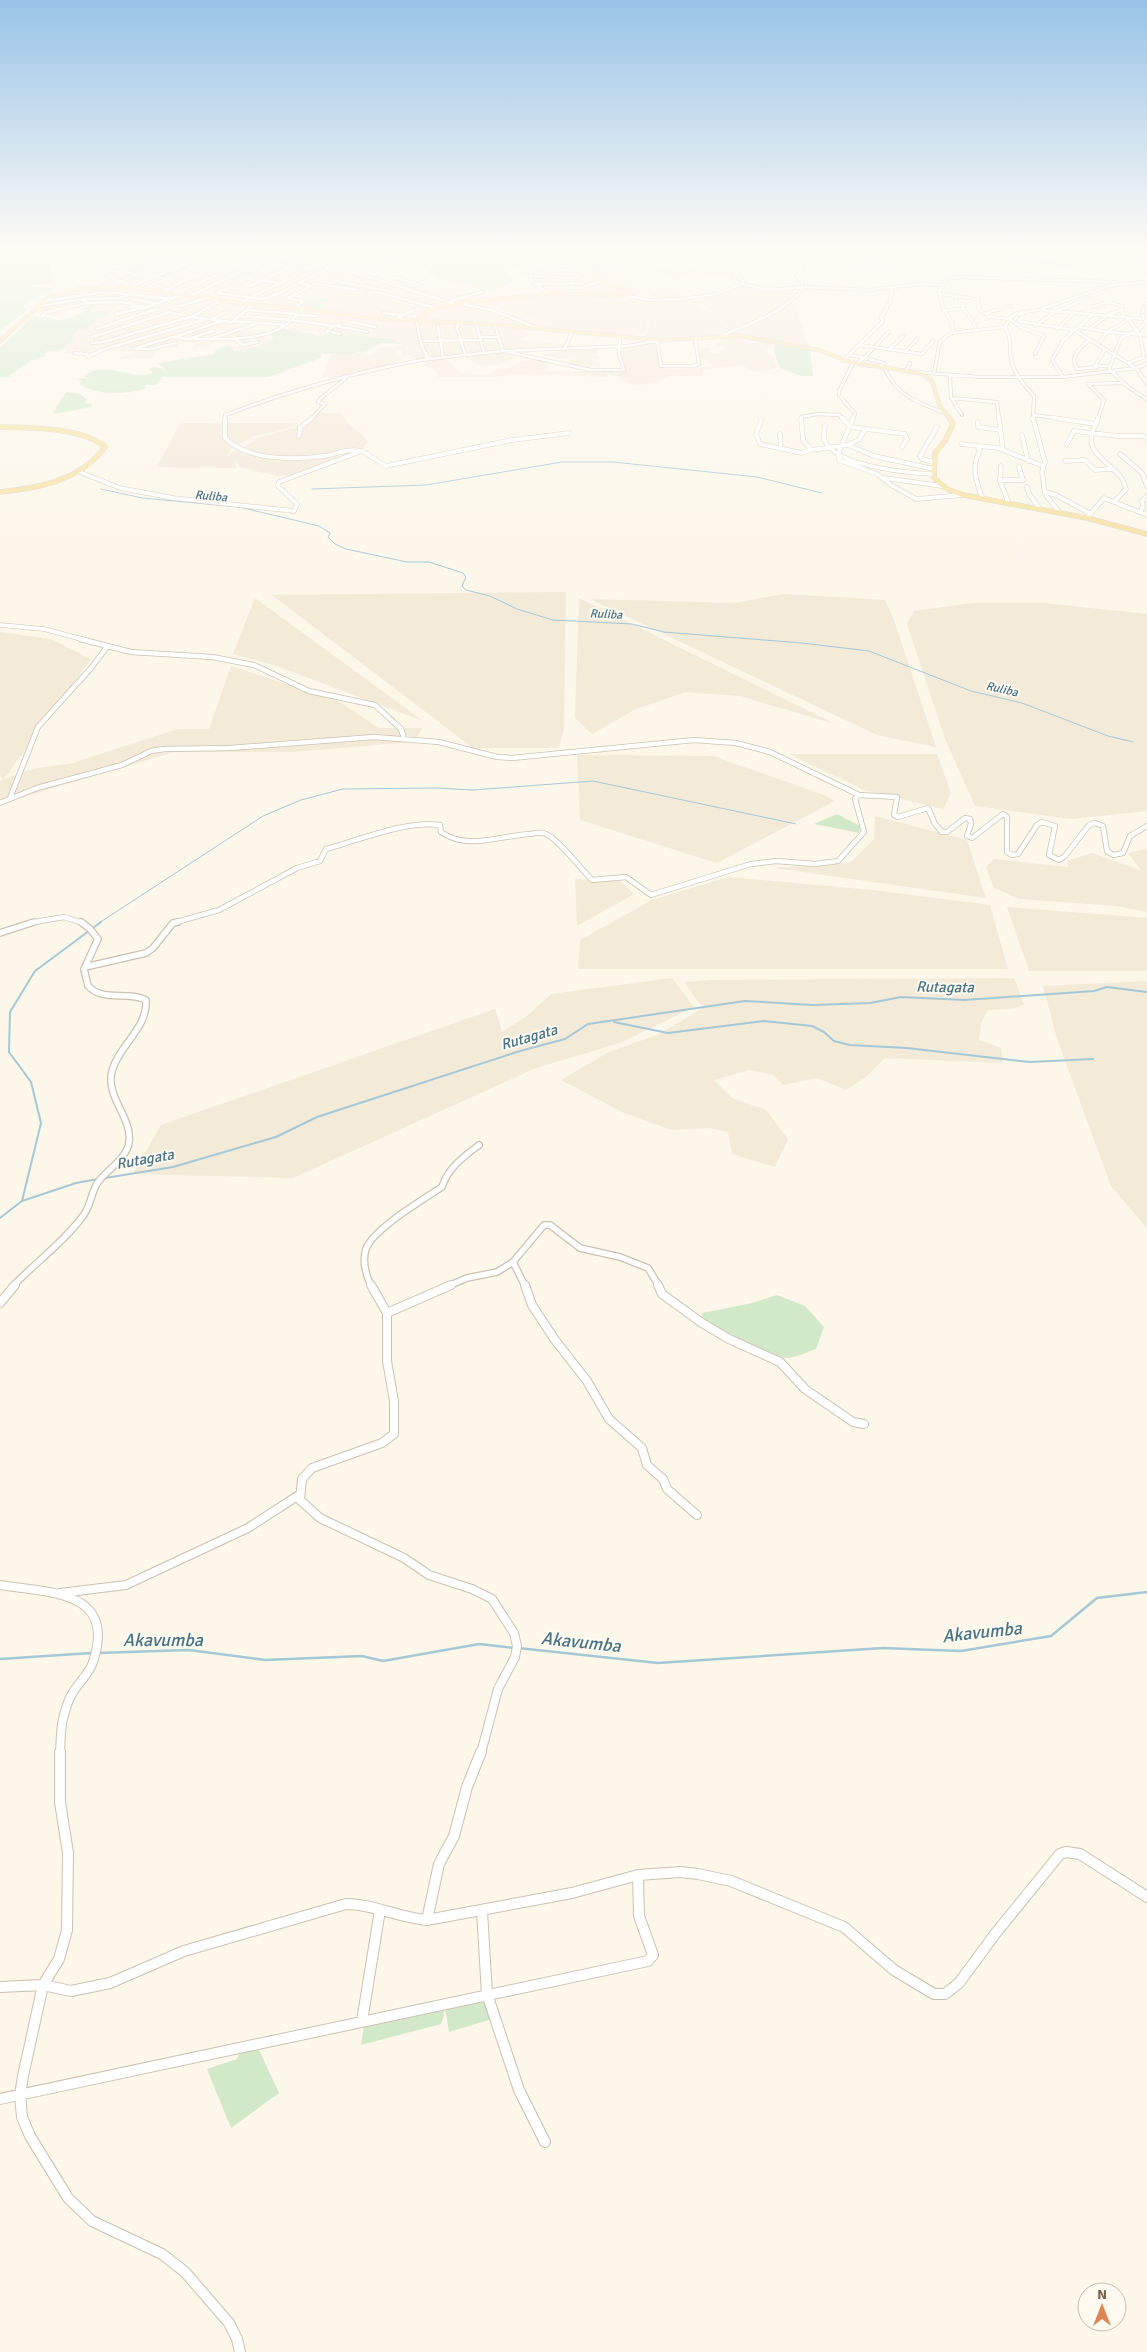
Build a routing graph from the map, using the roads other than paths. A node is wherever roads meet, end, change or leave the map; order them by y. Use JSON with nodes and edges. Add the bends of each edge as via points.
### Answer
{"nodes":[{"id":1,"x":443,"y":357,"type":"edge"},
{"id":2,"x":530,"y":357,"type":"edge"},
{"id":3,"x":620,"y":357,"type":"edge"},
{"id":4,"x":660,"y":357,"type":"edge"},
{"id":5,"x":698,"y":357,"type":"edge"},
{"id":6,"x":833,"y":357,"type":"edge"},
{"id":7,"x":848,"y":357,"type":"edge"},
{"id":8,"x":858,"y":357,"type":"edge"},
{"id":9,"x":937,"y":357,"type":"edge"},
{"id":10,"x":1011,"y":357,"type":"edge"},
{"id":11,"x":1054,"y":357,"type":"edge"},
{"id":12,"x":1075,"y":357,"type":"edge"},
{"id":13,"x":1099,"y":357,"type":"edge"},
{"id":14,"x":1113,"y":357,"type":"edge"},
{"id":15,"x":1118,"y":357,"type":"edge"},
{"id":16,"x":1144,"y":357,"type":"edge"},
{"id":17,"x":864,"y":358,"type":"junction"},
{"id":18,"x":428,"y":359,"type":"joint"},
{"id":19,"x":843,"y":361,"type":"junction"},
{"id":20,"x":859,"y":362,"type":"dead end"},
{"id":21,"x":853,"y":363,"type":"junction"},
{"id":22,"x":910,"y":363,"type":"dead end"},
{"id":23,"x":1128,"y":363,"type":"junction"},
{"id":24,"x":1147,"y":364,"type":"edge"},
{"id":25,"x":1110,"y":366,"type":"junction"},
{"id":26,"x":880,"y":367,"type":"junction"},
{"id":27,"x":1097,"y":367,"type":"junction"},
{"id":28,"x":1136,"y":368,"type":"junction"},
{"id":29,"x":886,"y":371,"type":"dead end"},
{"id":30,"x":906,"y":371,"type":"junction"},
{"id":31,"x":916,"y":372,"type":"junction"},
{"id":32,"x":1111,"y":372,"type":"junction"},
{"id":33,"x":934,"y":373,"type":"junction"},
{"id":34,"x":950,"y":375,"type":"junction"},
{"id":35,"x":1019,"y":376,"type":"junction"},
{"id":36,"x":1004,"y":377,"type":"junction"},
{"id":37,"x":1063,"y":377,"type":"junction"},
{"id":38,"x":345,"y":379,"type":"junction"},
{"id":39,"x":1122,"y":382,"type":"junction"},
{"id":40,"x":1023,"y":384,"type":"junction"},
{"id":41,"x":1147,"y":384,"type":"edge"},
{"id":42,"x":951,"y":398,"type":"junction"},
{"id":43,"x":1147,"y":399,"type":"edge"},
{"id":44,"x":946,"y":413,"type":"junction"},
{"id":45,"x":839,"y":415,"type":"junction"},
{"id":46,"x":855,"y":415,"type":"junction"},
{"id":47,"x":962,"y":415,"type":"dead end"},
{"id":48,"x":1033,"y":415,"type":"junction"},
{"id":49,"x":761,"y":420,"type":"dead end"},
{"id":50,"x":978,"y":422,"type":"dead end"},
{"id":51,"x":1096,"y":424,"type":"junction"},
{"id":52,"x":825,"y":426,"type":"dead end"},
{"id":53,"x":850,"y":426,"type":"junction"},
{"id":54,"x":0,"y":427,"type":"edge"},
{"id":55,"x":937,"y":427,"type":"dead end"},
{"id":56,"x":865,"y":429,"type":"junction"},
{"id":57,"x":1000,"y":430,"type":"junction"},
{"id":58,"x":569,"y":433,"type":"dead end"},
{"id":59,"x":1091,"y":433,"type":"junction"},
{"id":60,"x":780,"y":434,"type":"dead end"},
{"id":61,"x":1022,"y":435,"type":"dead end"},
{"id":62,"x":300,"y":436,"type":"dead end"},
{"id":63,"x":1147,"y":438,"type":"edge"},
{"id":64,"x":961,"y":444,"type":"dead end"},
{"id":65,"x":1067,"y":444,"type":"dead end"},
{"id":66,"x":841,"y":445,"type":"junction"},
{"id":67,"x":848,"y":445,"type":"junction"},
{"id":68,"x":976,"y":445,"type":"junction"},
{"id":69,"x":830,"y":447,"type":"junction"},
{"id":70,"x":902,"y":447,"type":"dead end"},
{"id":71,"x":782,"y":449,"type":"junction"},
{"id":72,"x":811,"y":450,"type":"junction"},
{"id":73,"x":1003,"y":450,"type":"junction"},
{"id":74,"x":362,"y":451,"type":"junction"},
{"id":75,"x":1079,"y":452,"type":"dead end"},
{"id":76,"x":838,"y":454,"type":"junction"},
{"id":77,"x":1120,"y":454,"type":"dead end"},
{"id":78,"x":1085,"y":460,"type":"junction"},
{"id":79,"x":1028,"y":461,"type":"junction"},
{"id":80,"x":1065,"y":461,"type":"dead end"},
{"id":81,"x":934,"y":462,"type":"junction"},
{"id":82,"x":1001,"y":466,"type":"dead end"},
{"id":83,"x":1043,"y":466,"type":"junction"},
{"id":84,"x":1019,"y":467,"type":"dead end"},
{"id":85,"x":934,"y":469,"type":"junction"},
{"id":86,"x":1111,"y":469,"type":"junction"},
{"id":87,"x":1138,"y":470,"type":"junction"},
{"id":88,"x":1147,"y":470,"type":"edge"},
{"id":89,"x":77,"y":472,"type":"junction"},
{"id":90,"x":934,"y":474,"type":"junction"},
{"id":91,"x":884,"y":478,"type":"junction"},
{"id":92,"x":1000,"y":480,"type":"junction"},
{"id":93,"x":942,"y":486,"type":"junction"},
{"id":94,"x":1147,"y":486,"type":"edge"},
{"id":95,"x":1027,"y":487,"type":"dead end"},
{"id":96,"x":0,"y":492,"type":"edge"},
{"id":97,"x":1045,"y":492,"type":"junction"},
{"id":98,"x":963,"y":495,"type":"junction"},
{"id":99,"x":1147,"y":496,"type":"edge"},
{"id":100,"x":983,"y":499,"type":"junction"},
{"id":101,"x":1114,"y":502,"type":"junction"},
{"id":102,"x":1009,"y":504,"type":"junction"},
{"id":103,"x":1040,"y":509,"type":"junction"},
{"id":104,"x":1059,"y":512,"type":"junction"},
{"id":105,"x":1140,"y":512,"type":"junction"},
{"id":106,"x":1147,"y":515,"type":"edge"},
{"id":107,"x":1089,"y":516,"type":"junction"},
{"id":108,"x":1147,"y":534,"type":"edge"},
{"id":109,"x":0,"y":625,"type":"edge"},
{"id":110,"x":107,"y":647,"type":"junction"},
{"id":111,"x":404,"y":738,"type":"junction"},
{"id":112,"x":859,"y":795,"type":"junction"},
{"id":113,"x":10,"y":798,"type":"junction"},
{"id":114,"x":1,"y":802,"type":"edge"},
{"id":115,"x":1147,"y":826,"type":"edge"},
{"id":116,"x":0,"y":933,"type":"edge"},
{"id":117,"x":85,"y":967,"type":"junction"},
{"id":118,"x":479,"y":1145,"type":"dead end"},
{"id":119,"x":513,"y":1262,"type":"junction"},
{"id":120,"x":0,"y":1302,"type":"edge"},
{"id":121,"x":387,"y":1313,"type":"junction"},
{"id":122,"x":864,"y":1424,"type":"dead end"},
{"id":123,"x":299,"y":1495,"type":"junction"},
{"id":124,"x":697,"y":1515,"type":"dead end"},
{"id":125,"x":0,"y":1585,"type":"edge"},
{"id":126,"x":59,"y":1594,"type":"junction"},
{"id":127,"x":638,"y":1875,"type":"junction"},
{"id":128,"x":1147,"y":1896,"type":"edge"},
{"id":129,"x":380,"y":1910,"type":"junction"},
{"id":130,"x":482,"y":1911,"type":"junction"},
{"id":131,"x":428,"y":1920,"type":"junction"},
{"id":132,"x":43,"y":1985,"type":"junction"},
{"id":133,"x":0,"y":1987,"type":"edge"},
{"id":134,"x":487,"y":1994,"type":"junction"},
{"id":135,"x":362,"y":2021,"type":"junction"},
{"id":136,"x":20,"y":2094,"type":"junction"},
{"id":137,"x":0,"y":2099,"type":"edge"},
{"id":138,"x":545,"y":2142,"type":"dead end"},
{"id":139,"x":240,"y":2352,"type":"edge"}],
"edges":[{"from":1,"to":18,"type":"street"},
{"from":2,"to":3,"type":"street","via":[[591,370],[624,370]]},
{"from":4,"to":5,"type":"street","via":[[661,366],[694,366],[699,364]]},
{"from":6,"to":19,"type":"main road"},
{"from":7,"to":19,"type":"street"},
{"from":8,"to":17,"type":"street"},
{"from":9,"to":33,"type":"street"},
{"from":10,"to":35,"type":"street"},
{"from":11,"to":37,"type":"street","via":[[1052,360]]},
{"from":12,"to":27,"type":"street","via":[[1077,369]]},
{"from":13,"to":27,"type":"street"},
{"from":14,"to":25,"type":"street"},
{"from":15,"to":23,"type":"street"},
{"from":16,"to":23,"type":"street"},
{"from":17,"to":20,"type":"street"},
{"from":17,"to":26,"type":"street","via":[[883,362]]},
{"from":18,"to":38,"type":"street","via":[[387,366]]},
{"from":19,"to":21,"type":"main road"},
{"from":21,"to":26,"type":"main road"},
{"from":21,"to":46,"type":"street","via":[[839,395]]},
{"from":22,"to":30,"type":"street"},
{"from":23,"to":28,"type":"street"},
{"from":24,"to":28,"type":"street"},
{"from":25,"to":27,"type":"street"},
{"from":25,"to":32,"type":"street"},
{"from":26,"to":30,"type":"main road"},
{"from":28,"to":32,"type":"street"},
{"from":28,"to":41,"type":"street"},
{"from":29,"to":44,"type":"street","via":[[896,388],[910,398]]},
{"from":30,"to":31,"type":"main road"},
{"from":31,"to":33,"type":"street"},
{"from":31,"to":44,"type":"main road","via":[[932,381]]},
{"from":32,"to":37,"type":"street"},
{"from":32,"to":39,"type":"street"},
{"from":33,"to":34,"type":"street"},
{"from":34,"to":36,"type":"street"},
{"from":34,"to":42,"type":"street","via":[[948,387]]},
{"from":35,"to":36,"type":"street"},
{"from":35,"to":37,"type":"street"},
{"from":35,"to":40,"type":"street"},
{"from":36,"to":40,"type":"street"},
{"from":38,"to":62,"type":"street","via":[[321,398],[318,402],[325,404],[300,428]]},
{"from":38,"to":74,"type":"street","via":[[281,394],[226,414],[223,435],[235,447],[274,456],[320,457],[350,449]]},
{"from":39,"to":43,"type":"street"},
{"from":39,"to":51,"type":"street","via":[[1088,384],[1104,400]]},
{"from":40,"to":48,"type":"street","via":[[1034,396]]},
{"from":42,"to":47,"type":"street"},
{"from":42,"to":57,"type":"street","via":[[997,402]]},
{"from":44,"to":81,"type":"main road","via":[[954,424],[935,453]]},
{"from":45,"to":46,"type":"street"},
{"from":45,"to":53,"type":"street"},
{"from":45,"to":72,"type":"street","via":[[801,417],[803,440]]},
{"from":46,"to":53,"type":"street"},
{"from":48,"to":51,"type":"street"},
{"from":48,"to":83,"type":"street","via":[[1044,458]]},
{"from":49,"to":71,"type":"street","via":[[757,440],[760,444]]},
{"from":50,"to":57,"type":"street","via":[[978,427]]},
{"from":51,"to":59,"type":"street"},
{"from":52,"to":69,"type":"street","via":[[826,443]]},
{"from":53,"to":56,"type":"street"},
{"from":53,"to":66,"type":"street"},
{"from":54,"to":89,"type":"main road","via":[[85,437],[104,444],[104,453]]},
{"from":55,"to":81,"type":"street","via":[[920,456]]},
{"from":56,"to":67,"type":"street","via":[[859,440]]},
{"from":56,"to":70,"type":"street","via":[[905,434],[907,439]]},
{"from":57,"to":73,"type":"street"},
{"from":58,"to":74,"type":"street","via":[[506,440],[437,458],[386,466]]},
{"from":59,"to":63,"type":"street"},
{"from":59,"to":65,"type":"street","via":[[1074,431]]},
{"from":59,"to":86,"type":"street","via":[[1095,454]]},
{"from":60,"to":71,"type":"street"},
{"from":61,"to":79,"type":"street"},
{"from":64,"to":68,"type":"street"},
{"from":66,"to":67,"type":"street"},
{"from":66,"to":69,"type":"street"},
{"from":66,"to":76,"type":"street"},
{"from":67,"to":85,"type":"street","via":[[874,456]]},
{"from":68,"to":73,"type":"street"},
{"from":68,"to":100,"type":"street","via":[[980,450],[974,469]]},
{"from":69,"to":72,"type":"street"},
{"from":69,"to":76,"type":"street"},
{"from":71,"to":72,"type":"street","via":[[802,453]]},
{"from":73,"to":79,"type":"street"},
{"from":74,"to":89,"type":"street","via":[[279,482],[278,486],[297,504],[294,511],[166,497],[120,488]]},
{"from":75,"to":78,"type":"street"},
{"from":76,"to":90,"type":"street","via":[[880,467]]},
{"from":76,"to":91,"type":"street","via":[[840,460]]},
{"from":77,"to":87,"type":"street"},
{"from":78,"to":80,"type":"street"},
{"from":78,"to":86,"type":"street","via":[[1096,470]]},
{"from":79,"to":83,"type":"street"},
{"from":81,"to":85,"type":"main road"},
{"from":82,"to":92,"type":"street"},
{"from":83,"to":97,"type":"street"},
{"from":84,"to":92,"type":"street","via":[[1022,480]]},
{"from":85,"to":90,"type":"main road"},
{"from":86,"to":101,"type":"street","via":[[1121,476],[1126,489]]},
{"from":87,"to":88,"type":"street"},
{"from":87,"to":94,"type":"street"},
{"from":89,"to":96,"type":"main road","via":[[36,488]]},
{"from":90,"to":93,"type":"main road"},
{"from":91,"to":93,"type":"street"},
{"from":91,"to":98,"type":"street","via":[[916,498]]},
{"from":92,"to":102,"type":"street"},
{"from":93,"to":98,"type":"main road"},
{"from":95,"to":103,"type":"street"},
{"from":97,"to":104,"type":"street"},
{"from":97,"to":107,"type":"street","via":[[1053,493]]},
{"from":98,"to":100,"type":"main road"},
{"from":99,"to":105,"type":"street","via":[[1142,501]]},
{"from":100,"to":102,"type":"main road"},
{"from":101,"to":105,"type":"street"},
{"from":101,"to":107,"type":"street","via":[[1101,499]]},
{"from":102,"to":103,"type":"main road"},
{"from":103,"to":104,"type":"main road"},
{"from":104,"to":107,"type":"main road"},
{"from":105,"to":106,"type":"street"},
{"from":107,"to":108,"type":"main road"},
{"from":109,"to":110,"type":"street","via":[[44,629]]},
{"from":110,"to":111,"type":"street","via":[[131,652],[222,658],[261,667],[309,691],[375,705],[401,729]]},
{"from":110,"to":113,"type":"street","via":[[36,730],[30,754]]},
{"from":111,"to":112,"type":"street","via":[[512,758],[651,743],[702,740],[736,743],[770,752]]},
{"from":111,"to":113,"type":"street","via":[[354,737],[230,748],[164,749],[113,768]]},
{"from":112,"to":115,"type":"street","via":[[897,797],[893,812],[898,817],[928,808],[942,832],[947,832],[961,820],[970,819],[966,834],[972,838],[1003,814],[1007,817],[1007,852],[1012,855],[1018,854],[1042,822],[1055,826],[1049,855],[1059,860],[1065,857],[1082,830],[1090,824],[1103,826],[1107,851],[1113,854],[1123,853],[1131,834]]},
{"from":112,"to":117,"type":"street","via":[[856,799],[857,812],[864,832],[838,861],[751,864],[651,894],[626,877],[592,880],[556,840],[543,832],[489,841],[453,840],[441,832],[440,825],[436,823],[415,825],[326,849],[320,861],[297,868],[226,907],[173,923],[146,952]]},
{"from":113,"to":114,"type":"street"},
{"from":116,"to":117,"type":"street","via":[[12,927],[73,918],[91,929],[98,939]]},
{"from":117,"to":120,"type":"street","via":[[86,983],[97,994],[135,996],[143,998],[147,1004],[115,1064],[111,1081],[112,1092],[125,1119],[129,1143],[97,1184],[88,1209],[48,1255],[13,1285]]},
{"from":118,"to":121,"type":"street","via":[[458,1161],[442,1187],[405,1211],[372,1239],[366,1250],[365,1272]]},
{"from":119,"to":121,"type":"street","via":[[494,1273],[467,1278]]},
{"from":119,"to":122,"type":"street","via":[[547,1224],[580,1248],[620,1256],[644,1266],[654,1274],[662,1294],[702,1323],[780,1362],[805,1389],[853,1422]]},
{"from":119,"to":124,"type":"street","via":[[532,1305],[587,1381],[609,1419],[642,1448],[647,1465],[662,1479],[667,1489]]},
{"from":121,"to":123,"type":"street","via":[[387,1361],[394,1400],[394,1434],[382,1443],[312,1468],[302,1479]]},
{"from":123,"to":126,"type":"street","via":[[248,1528],[126,1585]]},
{"from":123,"to":131,"type":"street","via":[[303,1504],[320,1518],[396,1554],[429,1575],[472,1588],[492,1599],[516,1639],[515,1657],[498,1689],[482,1750],[466,1787],[454,1836],[439,1864]]},
{"from":125,"to":126,"type":"street"},
{"from":126,"to":132,"type":"street","via":[[91,1609],[97,1620],[99,1636],[93,1663],[70,1695],[63,1717],[59,1770],[68,1853],[68,1914],[59,1959]]},
{"from":127,"to":128,"type":"street","via":[[681,1872],[716,1877],[772,1897],[844,1927],[894,1970],[940,1995],[951,1992],[959,1983],[1060,1854],[1080,1854]]},
{"from":127,"to":130,"type":"street","via":[[572,1893]]},
{"from":127,"to":134,"type":"street","via":[[639,1916],[652,1950],[651,1960]]},
{"from":129,"to":131,"type":"street"},
{"from":129,"to":132,"type":"street","via":[[355,1904],[311,1913],[184,1950],[110,1983],[71,1991]]},
{"from":129,"to":135,"type":"street"},
{"from":130,"to":131,"type":"street"},
{"from":130,"to":134,"type":"street"},
{"from":132,"to":133,"type":"street"},
{"from":132,"to":136,"type":"street"},
{"from":134,"to":135,"type":"street"},
{"from":134,"to":138,"type":"street","via":[[519,2090]]},
{"from":135,"to":136,"type":"street"},
{"from":136,"to":137,"type":"street"},
{"from":136,"to":139,"type":"street","via":[[22,2117],[30,2136],[68,2198],[92,2221],[162,2254],[185,2272],[228,2323],[238,2339]]}]}
